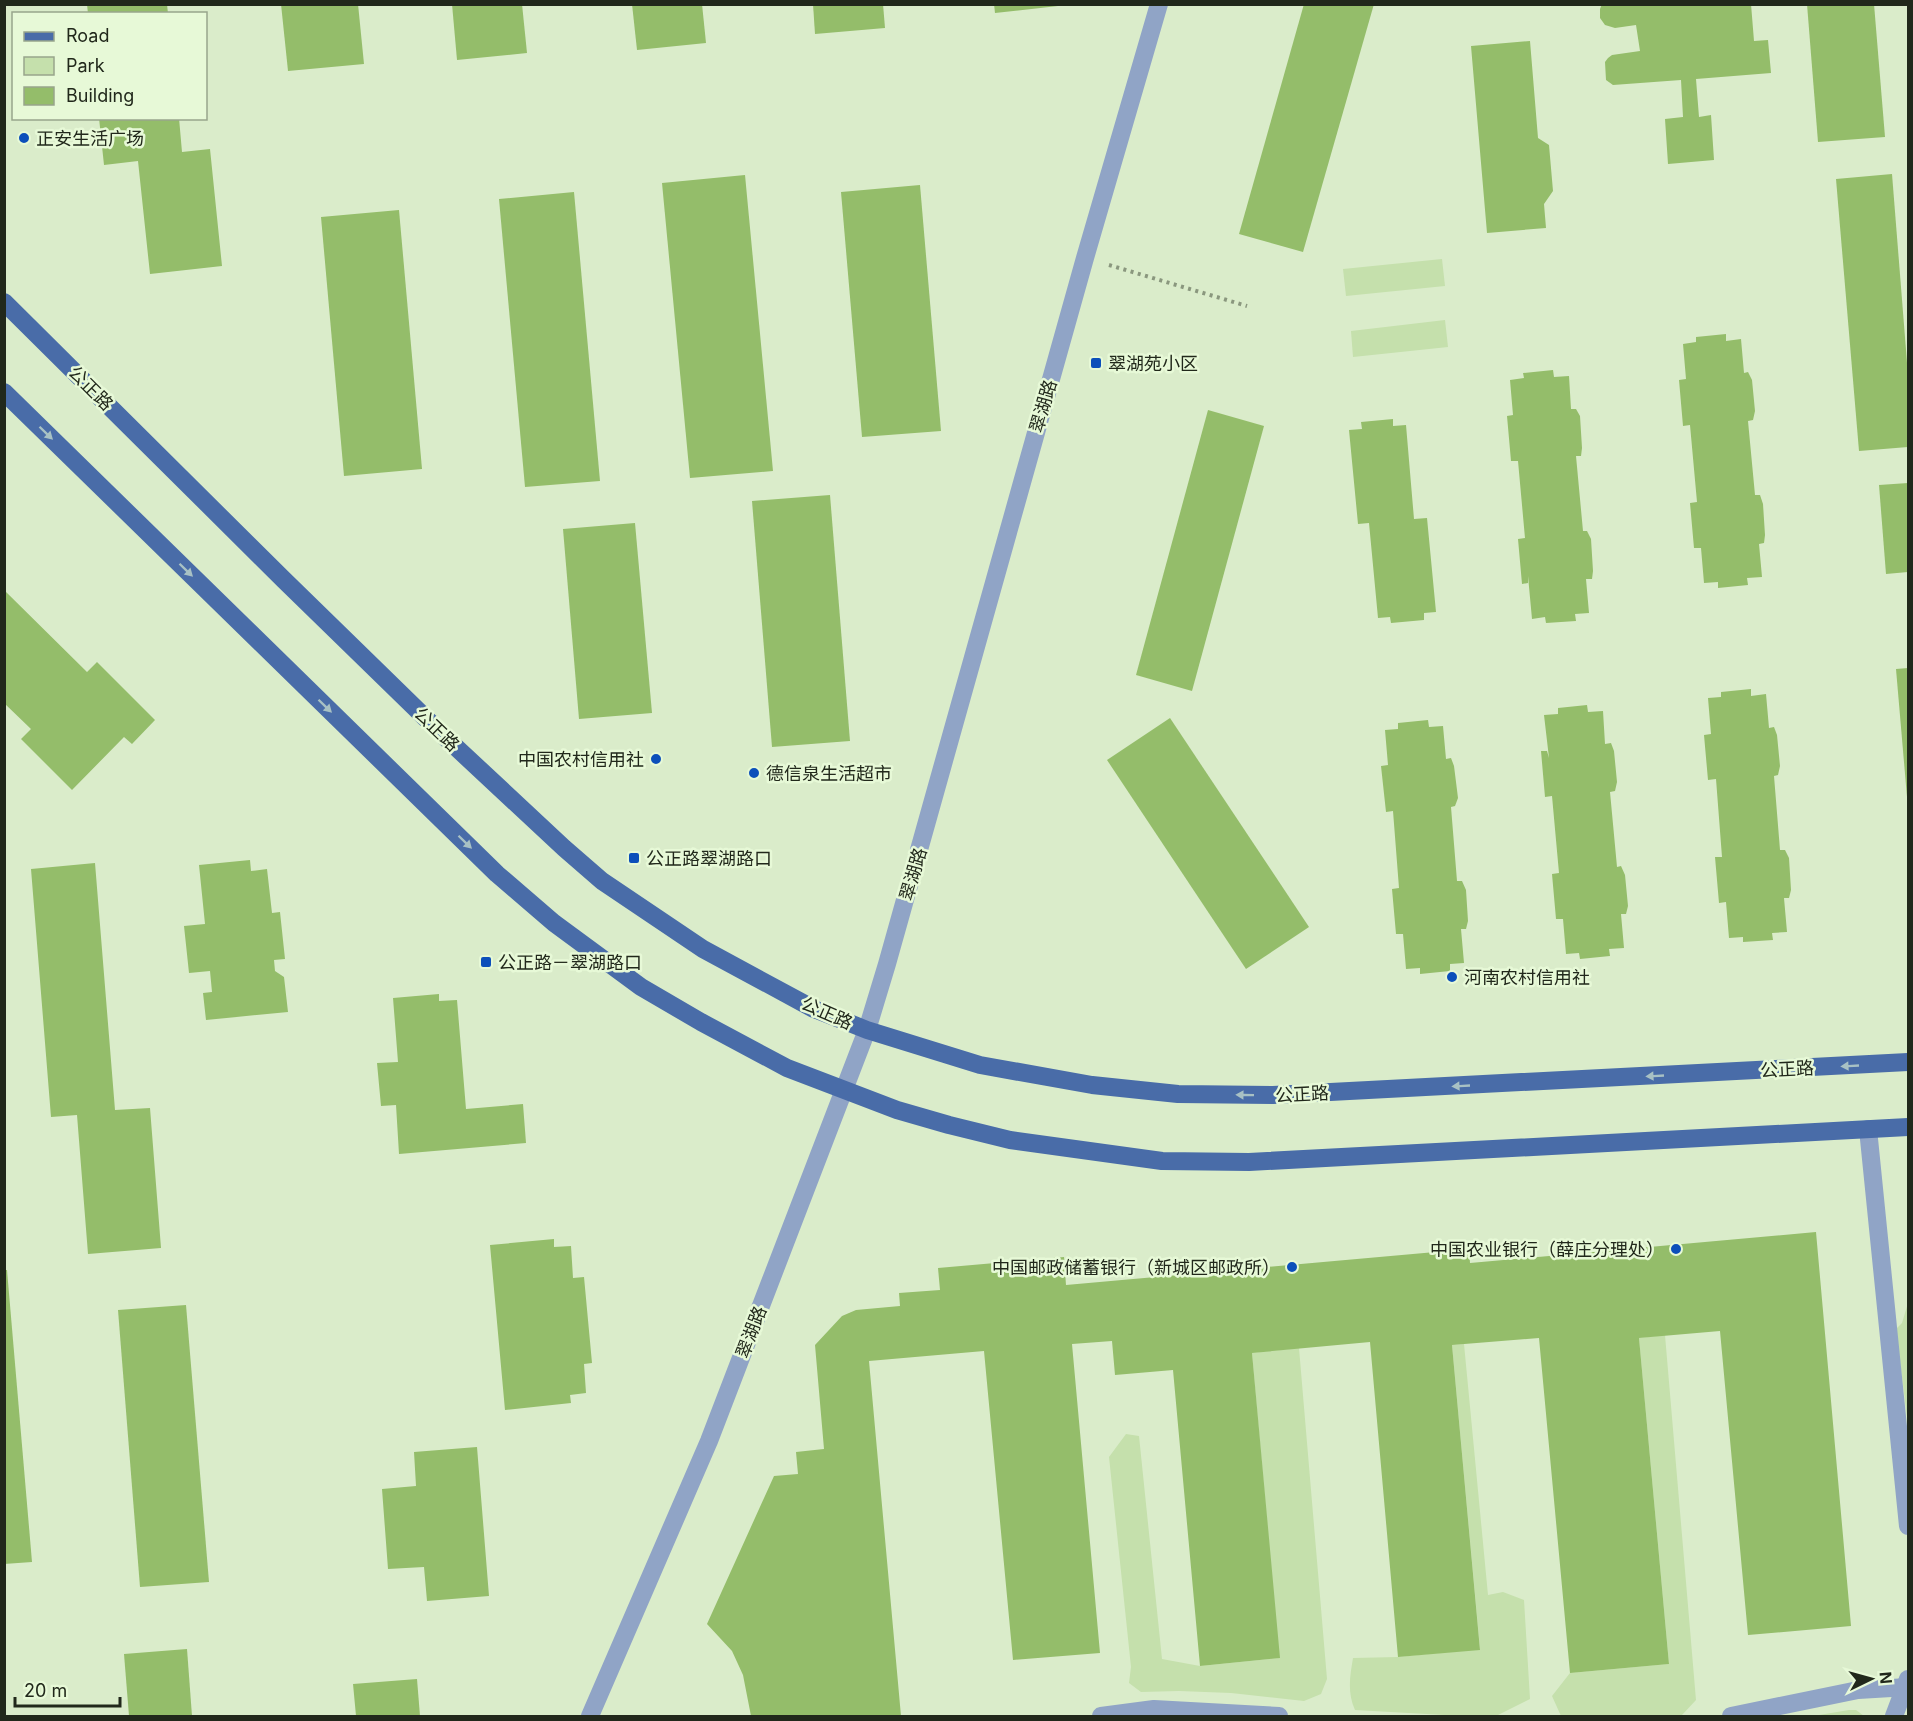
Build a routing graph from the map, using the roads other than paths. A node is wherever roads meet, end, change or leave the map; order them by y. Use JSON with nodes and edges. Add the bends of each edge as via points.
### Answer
{"nodes":[{"id":1,"x":1160,"y":4,"type":"edge"},
{"id":2,"x":4,"y":302,"type":"edge"},
{"id":3,"x":4,"y":392,"type":"edge"},
{"id":4,"x":867,"y":1030,"type":"junction"},
{"id":5,"x":1908,"y":1062,"type":"edge"},
{"id":6,"x":844,"y":1090,"type":"junction"},
{"id":7,"x":1908,"y":1127,"type":"edge"},
{"id":8,"x":1868,"y":1129,"type":"junction"},
{"id":9,"x":1908,"y":1526,"type":"edge"},
{"id":10,"x":1907,"y":1685,"type":"edge"},
{"id":11,"x":590,"y":1716,"type":"edge"},
{"id":12,"x":1101,"y":1716,"type":"edge"},
{"id":13,"x":1279,"y":1716,"type":"edge"},
{"id":14,"x":1731,"y":1716,"type":"edge"},
{"id":15,"x":1894,"y":1716,"type":"edge"}],
"edges":[{"from":1,"to":4,"type":"street","name":"翠湖路"},
{"from":2,"to":4,"type":"main road","name":"公正路","via":[[309,605],[564,848],[602,880],[703,949],[814,1009]]},
{"from":3,"to":6,"type":"main road","one_way":true,"via":[[489,866],[554,923],[642,987],[701,1022],[787,1068]]},
{"from":5,"to":4,"type":"main road","name":"公正路","one_way":true,"via":[[1273,1095],[1178,1094],[1092,1085],[980,1065]]},
{"from":4,"to":6,"type":"street","name":"翠湖路"},
{"from":6,"to":8,"type":"main road","via":[[908,1113],[1010,1140],[1162,1161],[1249,1162]]},
{"from":6,"to":11,"type":"street","name":"翠湖路","via":[[709,1441]]},
{"from":7,"to":8,"type":"main road"},
{"from":8,"to":9,"type":"street"},
{"from":10,"to":14,"type":"street","via":[[1858,1690]]},
{"from":10,"to":15,"type":"street"},
{"from":12,"to":13,"type":"street","via":[[1154,1709]]}]}
